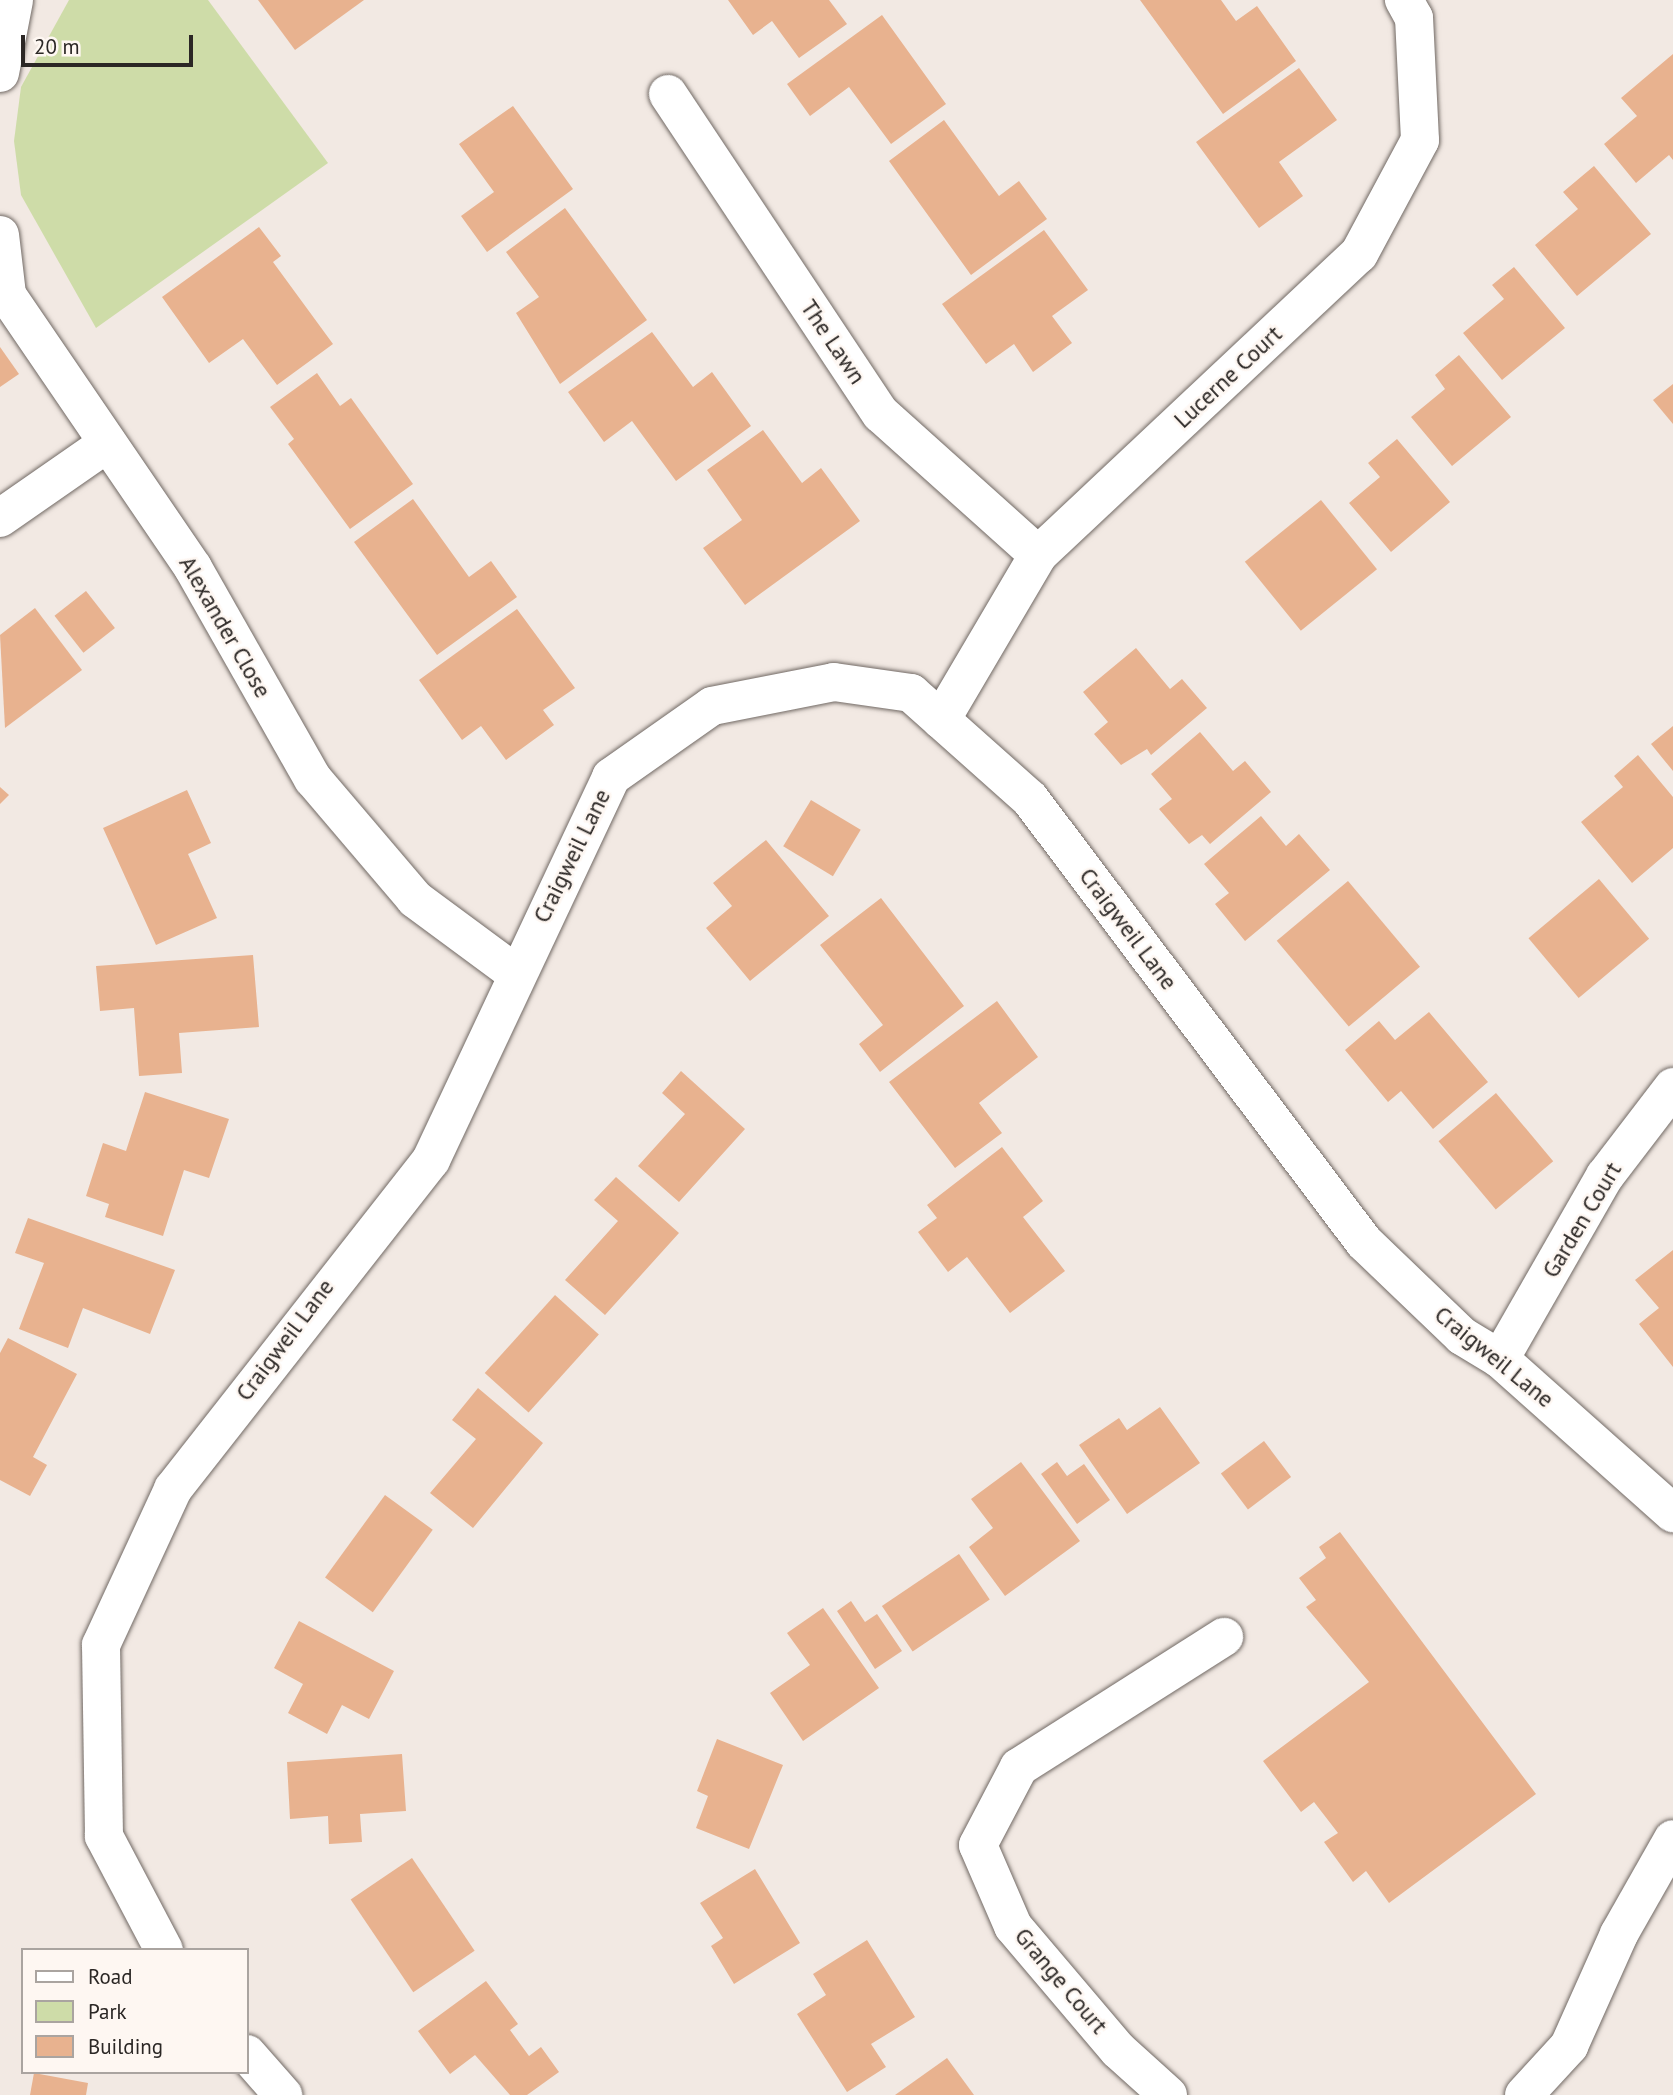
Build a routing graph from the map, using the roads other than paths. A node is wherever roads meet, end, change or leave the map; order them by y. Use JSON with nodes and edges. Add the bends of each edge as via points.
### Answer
{"nodes":[{"id":1,"x":13,"y":0,"type":"edge"},
{"id":2,"x":1404,"y":0,"type":"edge"},
{"id":3,"x":0,"y":73,"type":"edge"},
{"id":4,"x":668,"y":94,"type":"dead end"},
{"id":5,"x":0,"y":235,"type":"edge"},
{"id":6,"x":108,"y":443,"type":"junction"},
{"id":7,"x":0,"y":518,"type":"edge"},
{"id":8,"x":1038,"y":555,"type":"junction"},
{"id":9,"x":940,"y":720,"type":"junction"},
{"id":10,"x":514,"y":973,"type":"junction"},
{"id":11,"x":1673,"y":1087,"type":"edge"},
{"id":12,"x":1500,"y":1359,"type":"junction"},
{"id":13,"x":1673,"y":1513,"type":"edge"},
{"id":14,"x":1224,"y":1637,"type":"dead end"},
{"id":15,"x":1673,"y":1839,"type":"edge"},
{"id":16,"x":163,"y":1948,"type":"edge"},
{"id":17,"x":248,"y":2055,"type":"edge"},
{"id":18,"x":283,"y":2095,"type":"edge"},
{"id":19,"x":1168,"y":2095,"type":"edge"},
{"id":20,"x":1524,"y":2095,"type":"edge"}],
"edges":[{"from":1,"to":3,"type":"street"},
{"from":2,"to":8,"type":"street","name":"Lucerne Court","via":[[1414,18],[1420,140],[1359,254]]},
{"from":4,"to":8,"type":"street","name":"The Lawn","via":[[881,414]]},
{"from":5,"to":6,"type":"street","name":"Alexander Close","via":[[7,295]]},
{"from":6,"to":7,"type":"street"},
{"from":6,"to":10,"type":"street","name":"Alexander Close","via":[[193,568],[313,779],[415,899]]},
{"from":8,"to":9,"type":"street","name":"Lucerne Court"},
{"from":9,"to":10,"type":"street","name":"Craigweil Lane","via":[[911,693],[834,682],[712,706],[611,777]]},
{"from":9,"to":12,"type":"street","name":"Craigweil Lane","via":[[1031,799],[1364,1242],[1462,1336]]},
{"from":10,"to":16,"type":"street","name":"Craigweil Lane","via":[[430,1160],[325,1286],[173,1489],[101,1645],[104,1836]]},
{"from":11,"to":12,"type":"street","name":"Garden Court","via":[[1605,1176]]},
{"from":12,"to":13,"type":"street","name":"Craigweil Lane"},
{"from":14,"to":19,"type":"street","name":"Grange Court","via":[[1019,1767],[978,1845],[1013,1926],[1118,2050]]},
{"from":15,"to":20,"type":"street","via":[[1619,1934],[1569,2046]]},
{"from":17,"to":18,"type":"street"}]}
